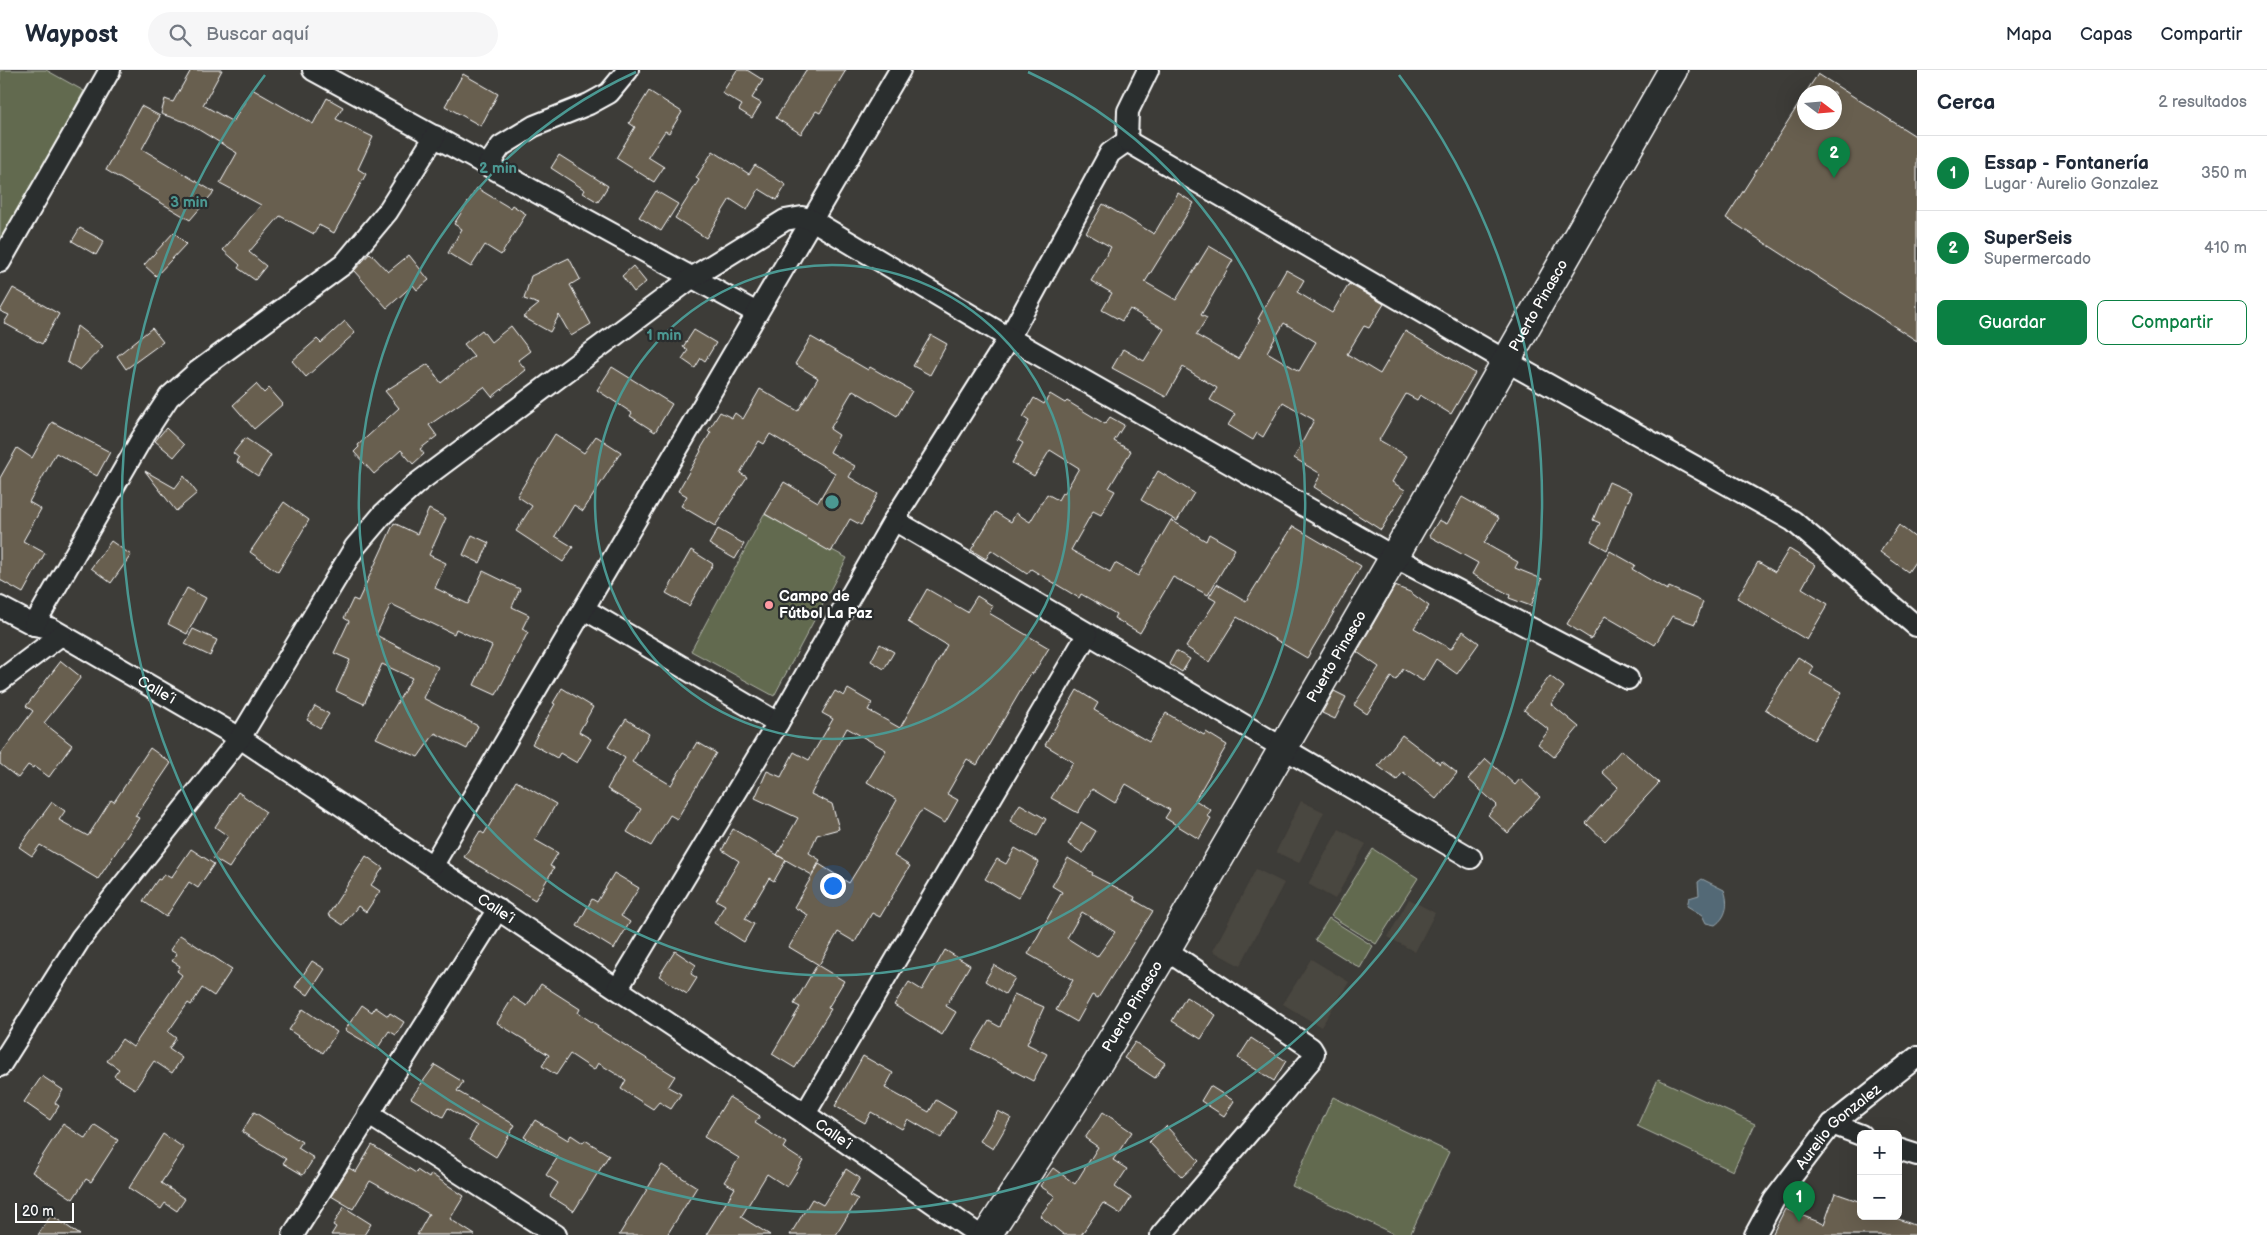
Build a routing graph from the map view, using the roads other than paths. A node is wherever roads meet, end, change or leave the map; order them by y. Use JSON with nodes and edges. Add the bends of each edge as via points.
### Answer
{"nodes":[{"id":1,"x":313,"y":70,"type":"edge"},
{"id":2,"x":628,"y":70,"type":"edge"},
{"id":3,"x":900,"y":70,"type":"edge"},
{"id":4,"x":1148,"y":70,"type":"edge"},
{"id":5,"x":1673,"y":70,"type":"edge"},
{"id":6,"x":102,"y":73,"type":"edge"},
{"id":7,"x":435,"y":136,"type":"junction"},
{"id":8,"x":1127,"y":141,"type":"junction"},
{"id":9,"x":488,"y":165,"type":"junction"},
{"id":10,"x":812,"y":220,"type":"junction"},
{"id":11,"x":0,"y":262,"type":"edge"},
{"id":12,"x":693,"y":276,"type":"junction"},
{"id":13,"x":758,"y":313,"type":"junction"},
{"id":14,"x":1009,"y":338,"type":"junction"},
{"id":15,"x":1506,"y":361,"type":"junction"},
{"id":16,"x":894,"y":520,"type":"junction"},
{"id":17,"x":1394,"y":557,"type":"junction"},
{"id":18,"x":0,"y":607,"type":"edge"},
{"id":19,"x":584,"y":609,"type":"junction"},
{"id":20,"x":34,"y":625,"type":"junction"},
{"id":21,"x":1916,"y":626,"type":"edge"},
{"id":22,"x":61,"y":634,"type":"junction"},
{"id":23,"x":1088,"y":635,"type":"junction"},
{"id":24,"x":1628,"y":679,"type":"dead end"},
{"id":25,"x":0,"y":681,"type":"edge"},
{"id":26,"x":778,"y":723,"type":"junction"},
{"id":27,"x":240,"y":738,"type":"junction"},
{"id":28,"x":1283,"y":746,"type":"junction"},
{"id":29,"x":1471,"y":858,"type":"dead end"},
{"id":30,"x":433,"y":865,"type":"junction"},
{"id":31,"x":498,"y":909,"type":"junction"},
{"id":32,"x":1166,"y":950,"type":"junction"},
{"id":33,"x":618,"y":988,"type":"junction"},
{"id":34,"x":1917,"y":1057,"type":"edge"},
{"id":35,"x":0,"y":1066,"type":"edge"},
{"id":36,"x":368,"y":1114,"type":"junction"},
{"id":37,"x":805,"y":1114,"type":"junction"},
{"id":38,"x":1832,"y":1124,"type":"junction"},
{"id":39,"x":1857,"y":1133,"type":"edge"},
{"id":40,"x":1902,"y":1150,"type":"edge"},
{"id":41,"x":1917,"y":1156,"type":"edge"},
{"id":42,"x":293,"y":1235,"type":"edge"},
{"id":43,"x":556,"y":1235,"type":"edge"},
{"id":44,"x":979,"y":1235,"type":"edge"},
{"id":45,"x":987,"y":1235,"type":"edge"},
{"id":46,"x":1161,"y":1235,"type":"edge"},
{"id":47,"x":1756,"y":1235,"type":"edge"}],
"edges":[{"from":1,"to":7,"type":"street"},
{"from":2,"to":9,"type":"street","via":[[609,93],[534,126],[501,146]]},
{"from":3,"to":10,"type":"street"},
{"from":4,"to":8,"type":"street","via":[[1128,111]]},
{"from":5,"to":15,"type":"street","name":"Puerto Pinasco"},
{"from":6,"to":11,"type":"street"},
{"from":7,"to":9,"type":"street"},
{"from":7,"to":20,"type":"street","via":[[388,211],[344,264],[198,371],[169,397]]},
{"from":8,"to":14,"type":"street","via":[[1110,153]]},
{"from":8,"to":15,"type":"street"},
{"from":9,"to":12,"type":"street"},
{"from":10,"to":12,"type":"street","via":[[785,220]]},
{"from":10,"to":13,"type":"street"},
{"from":10,"to":14,"type":"street"},
{"from":12,"to":13,"type":"street"},
{"from":12,"to":27,"type":"street","via":[[416,484],[383,514],[355,547]]},
{"from":13,"to":19,"type":"street"},
{"from":14,"to":16,"type":"street"},
{"from":14,"to":17,"type":"street"},
{"from":15,"to":17,"type":"street","name":"Puerto Pinasco"},
{"from":15,"to":21,"type":"street","via":[[1793,521]]},
{"from":16,"to":23,"type":"street"},
{"from":16,"to":26,"type":"street"},
{"from":17,"to":24,"type":"street"},
{"from":17,"to":28,"type":"street","name":"Puerto Pinasco"},
{"from":18,"to":20,"type":"street","name":"Calle´i"},
{"from":19,"to":26,"type":"street"},
{"from":19,"to":30,"type":"street"},
{"from":20,"to":22,"type":"street","name":"Calle´i"},
{"from":22,"to":25,"type":"street"},
{"from":22,"to":27,"type":"street","name":"Calle´i"},
{"from":23,"to":28,"type":"street"},
{"from":23,"to":37,"type":"street"},
{"from":26,"to":33,"type":"street"},
{"from":27,"to":30,"type":"street","name":"Calle´i"},
{"from":27,"to":35,"type":"street","via":[[81,938]]},
{"from":28,"to":29,"type":"street"},
{"from":28,"to":32,"type":"street","name":"Puerto Pinasco"},
{"from":30,"to":31,"type":"street","name":"Calle´i"},
{"from":31,"to":33,"type":"street","name":"Calle´i"},
{"from":31,"to":36,"type":"street"},
{"from":32,"to":45,"type":"street","name":"Puerto Pinasco","via":[[1089,1078]]},
{"from":32,"to":46,"type":"street","via":[[1314,1053]]},
{"from":33,"to":37,"type":"street","name":"Calle´i"},
{"from":34,"to":38,"type":"street","name":"Aurelio Gonzalez"},
{"from":36,"to":42,"type":"street"},
{"from":36,"to":43,"type":"street"},
{"from":37,"to":44,"type":"street","name":"Calle´i"},
{"from":38,"to":39,"type":"street"},
{"from":38,"to":47,"type":"street","name":"Aurelio Gonzalez","via":[[1774,1200]]},
{"from":40,"to":41,"type":"street"}]}
